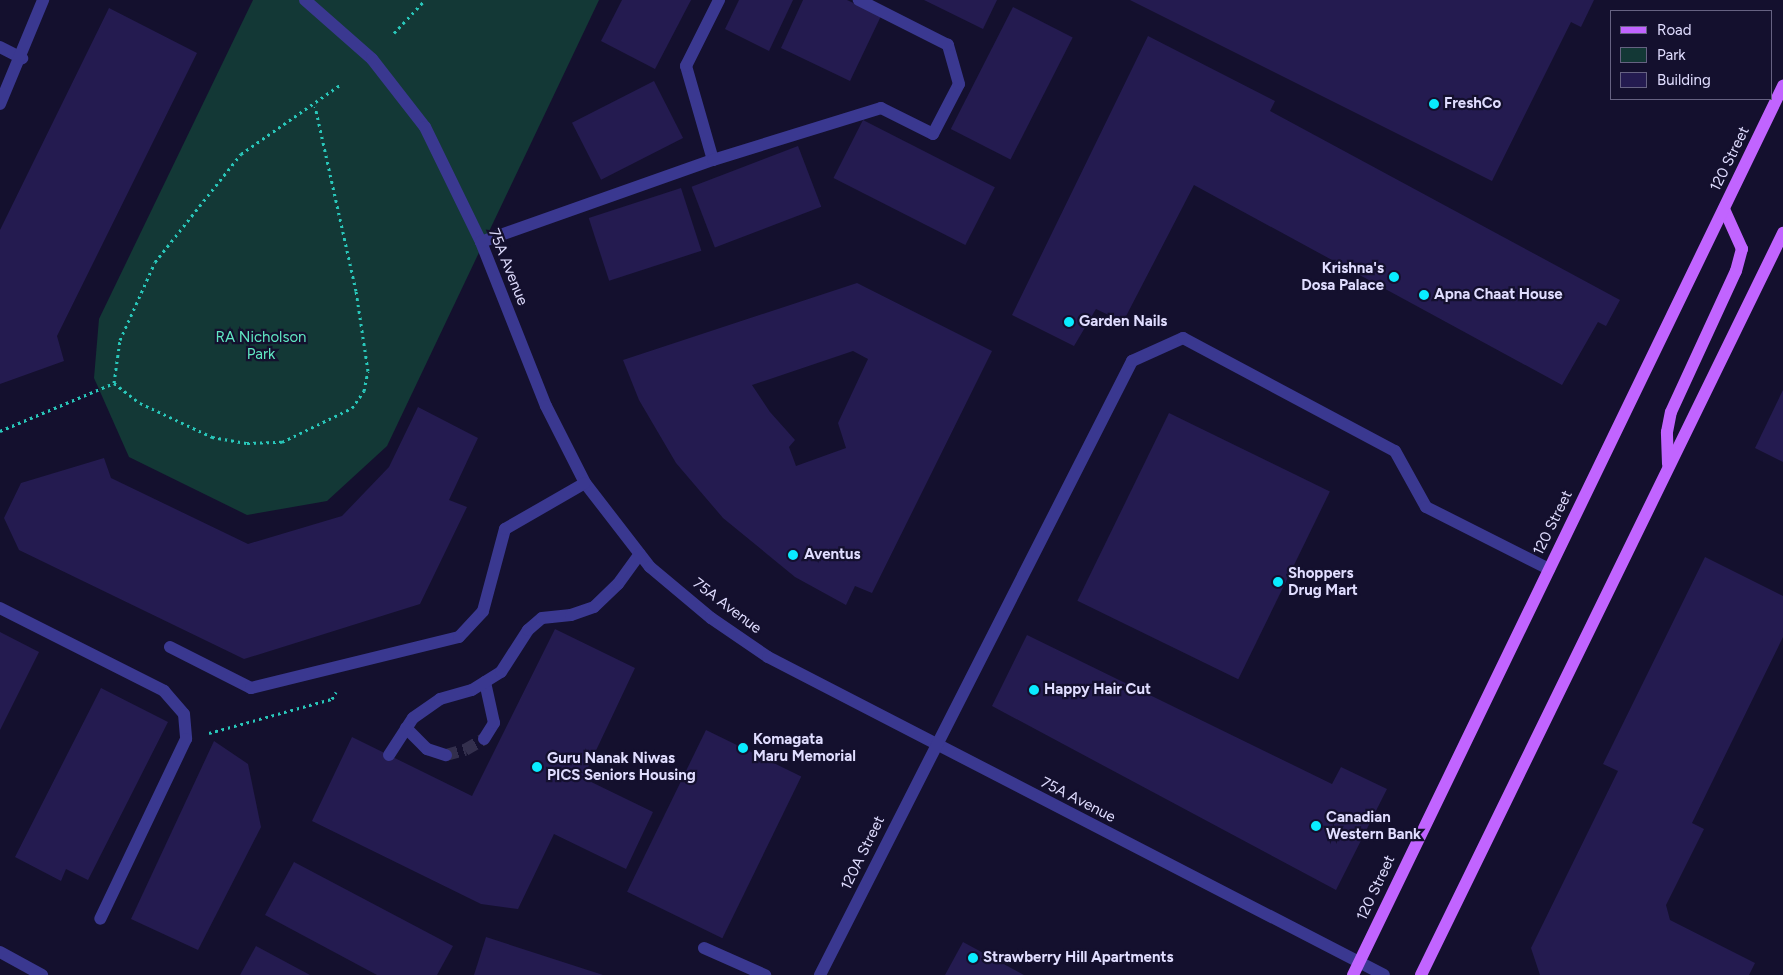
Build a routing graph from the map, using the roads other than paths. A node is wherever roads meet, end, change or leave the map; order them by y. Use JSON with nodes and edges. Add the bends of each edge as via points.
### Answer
{"nodes":[{"id":1,"x":43,"y":0,"type":"edge"},
{"id":2,"x":305,"y":0,"type":"edge"},
{"id":3,"x":719,"y":0,"type":"edge"},
{"id":4,"x":859,"y":0,"type":"edge"},
{"id":5,"x":0,"y":47,"type":"edge"},
{"id":6,"x":22,"y":58,"type":"junction"},
{"id":7,"x":1783,"y":86,"type":"edge"},
{"id":8,"x":0,"y":104,"type":"edge"},
{"id":9,"x":713,"y":160,"type":"junction"},
{"id":10,"x":1724,"y":209,"type":"junction"},
{"id":11,"x":1783,"y":233,"type":"edge"},
{"id":12,"x":481,"y":242,"type":"junction"},
{"id":13,"x":1668,"y":468,"type":"junction"},
{"id":14,"x":585,"y":483,"type":"junction"},
{"id":15,"x":640,"y":554,"type":"junction"},
{"id":16,"x":1548,"y":569,"type":"junction"},
{"id":17,"x":0,"y":608,"type":"edge"},
{"id":18,"x":170,"y":647,"type":"dead end"},
{"id":19,"x":485,"y":682,"type":"junction"},
{"id":20,"x":406,"y":728,"type":"junction"},
{"id":21,"x":484,"y":739,"type":"tunnel mouth"},
{"id":22,"x":935,"y":745,"type":"junction"},
{"id":23,"x":389,"y":755,"type":"dead end"},
{"id":24,"x":446,"y":755,"type":"tunnel mouth"},
{"id":25,"x":100,"y":919,"type":"dead end"},
{"id":26,"x":704,"y":948,"type":"dead end"},
{"id":27,"x":0,"y":952,"type":"edge"},
{"id":28,"x":1359,"y":962,"type":"junction"},
{"id":29,"x":42,"y":975,"type":"edge"},
{"id":30,"x":765,"y":975,"type":"edge"},
{"id":31,"x":820,"y":975,"type":"edge"},
{"id":32,"x":1353,"y":975,"type":"edge"},
{"id":33,"x":1384,"y":975,"type":"edge"},
{"id":34,"x":1421,"y":975,"type":"edge"}],
"edges":[{"from":1,"to":6,"type":"street"},
{"from":2,"to":12,"type":"street","name":"75A Avenue","via":[[372,59],[415,113],[425,127]]},
{"from":3,"to":9,"type":"street","via":[[686,66]]},
{"from":4,"to":9,"type":"street","via":[[948,45],[959,84],[933,134],[881,108]]},
{"from":5,"to":6,"type":"street"},
{"from":6,"to":8,"type":"street"},
{"from":7,"to":10,"type":"main road","name":"120 Street"},
{"from":9,"to":12,"type":"street"},
{"from":10,"to":13,"type":"main road","via":[[1742,249],[1736,271],[1671,412],[1667,432]]},
{"from":10,"to":16,"type":"main road","name":"120 Street"},
{"from":11,"to":13,"type":"main road"},
{"from":12,"to":14,"type":"street","name":"75A Avenue","via":[[546,406]]},
{"from":13,"to":34,"type":"main road"},
{"from":14,"to":15,"type":"street","name":"75A Avenue"},
{"from":14,"to":18,"type":"street","via":[[505,529],[484,611],[460,637],[251,688]]},
{"from":15,"to":19,"type":"street","via":[[618,584],[594,606],[571,615],[542,618],[528,630],[501,672]]},
{"from":15,"to":22,"type":"street","name":"75A Avenue","via":[[711,618],[768,657]]},
{"from":16,"to":22,"type":"street","name":"120A Street","via":[[1426,507],[1395,451],[1183,338],[1132,361]]},
{"from":16,"to":28,"type":"main road","name":"120 Street"},
{"from":17,"to":25,"type":"street","via":[[164,691],[184,714],[186,739]]},
{"from":19,"to":20,"type":"street","via":[[472,690],[440,699],[413,718]]},
{"from":19,"to":21,"type":"street","via":[[494,723]]},
{"from":20,"to":23,"type":"street"},
{"from":20,"to":24,"type":"street","via":[[427,749]]},
{"from":22,"to":28,"type":"street","name":"75A Avenue"},
{"from":22,"to":31,"type":"street","name":"120A Street"},
{"from":26,"to":30,"type":"street"},
{"from":27,"to":29,"type":"street"},
{"from":28,"to":32,"type":"main road","name":"120 Street"},
{"from":28,"to":33,"type":"street","name":"75A Avenue"}]}
